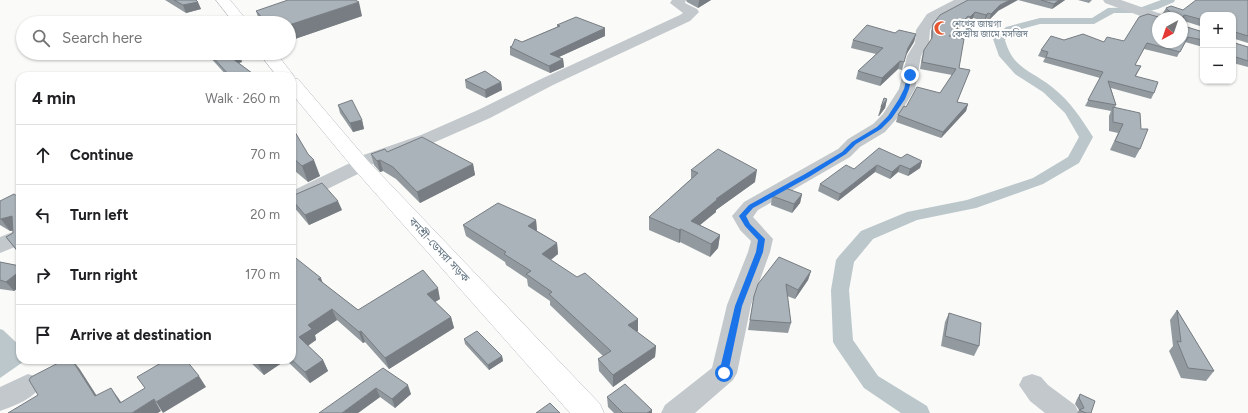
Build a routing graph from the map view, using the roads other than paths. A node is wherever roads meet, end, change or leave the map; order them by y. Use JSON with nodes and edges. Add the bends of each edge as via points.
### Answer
{"nodes":[{"id":1,"x":223,"y":0,"type":"edge"},
{"id":2,"x":680,"y":0,"type":"edge"},
{"id":3,"x":965,"y":0,"type":"edge"},
{"id":4,"x":1109,"y":0,"type":"edge"},
{"id":5,"x":1152,"y":15,"type":"edge"},
{"id":6,"x":236,"y":16,"type":"edge"},
{"id":7,"x":273,"y":60,"type":"edge"},
{"id":8,"x":283,"y":72,"type":"edge"},
{"id":9,"x":296,"y":88,"type":"edge"},
{"id":10,"x":360,"y":164,"type":"junction"},
{"id":11,"x":296,"y":197,"type":"edge"},
{"id":12,"x":16,"y":238,"type":"edge"},
{"id":13,"x":0,"y":246,"type":"edge"},
{"id":14,"x":28,"y":385,"type":"edge"},
{"id":15,"x":1032,"y":385,"type":"dead end"},
{"id":16,"x":0,"y":400,"type":"edge"},
{"id":17,"x":589,"y":413,"type":"edge"},
{"id":18,"x":675,"y":413,"type":"edge"},
{"id":19,"x":1065,"y":413,"type":"edge"}],
"edges":[{"from":1,"to":6,"type":"main road"},
{"from":2,"to":10,"type":"street","via":[[676,3],[692,12],[685,18],[484,114]]},
{"from":3,"to":18,"type":"street","via":[[932,17],[923,30],[922,43],[914,56],[907,89],[890,117],[879,128],[854,143],[844,153],[751,206],[742,216],[747,225],[762,239],[738,306],[724,373]]},
{"from":4,"to":5,"type":"street"},
{"from":7,"to":8,"type":"main road"},
{"from":9,"to":10,"type":"main road","name":"বনশ্রী-ডেমরা সড়ক"},
{"from":10,"to":11,"type":"street"},
{"from":10,"to":17,"type":"main road","name":"বনশ্রী-ডেমরা সড়ক"},
{"from":12,"to":13,"type":"street"},
{"from":14,"to":16,"type":"street"},
{"from":15,"to":19,"type":"street"}]}
